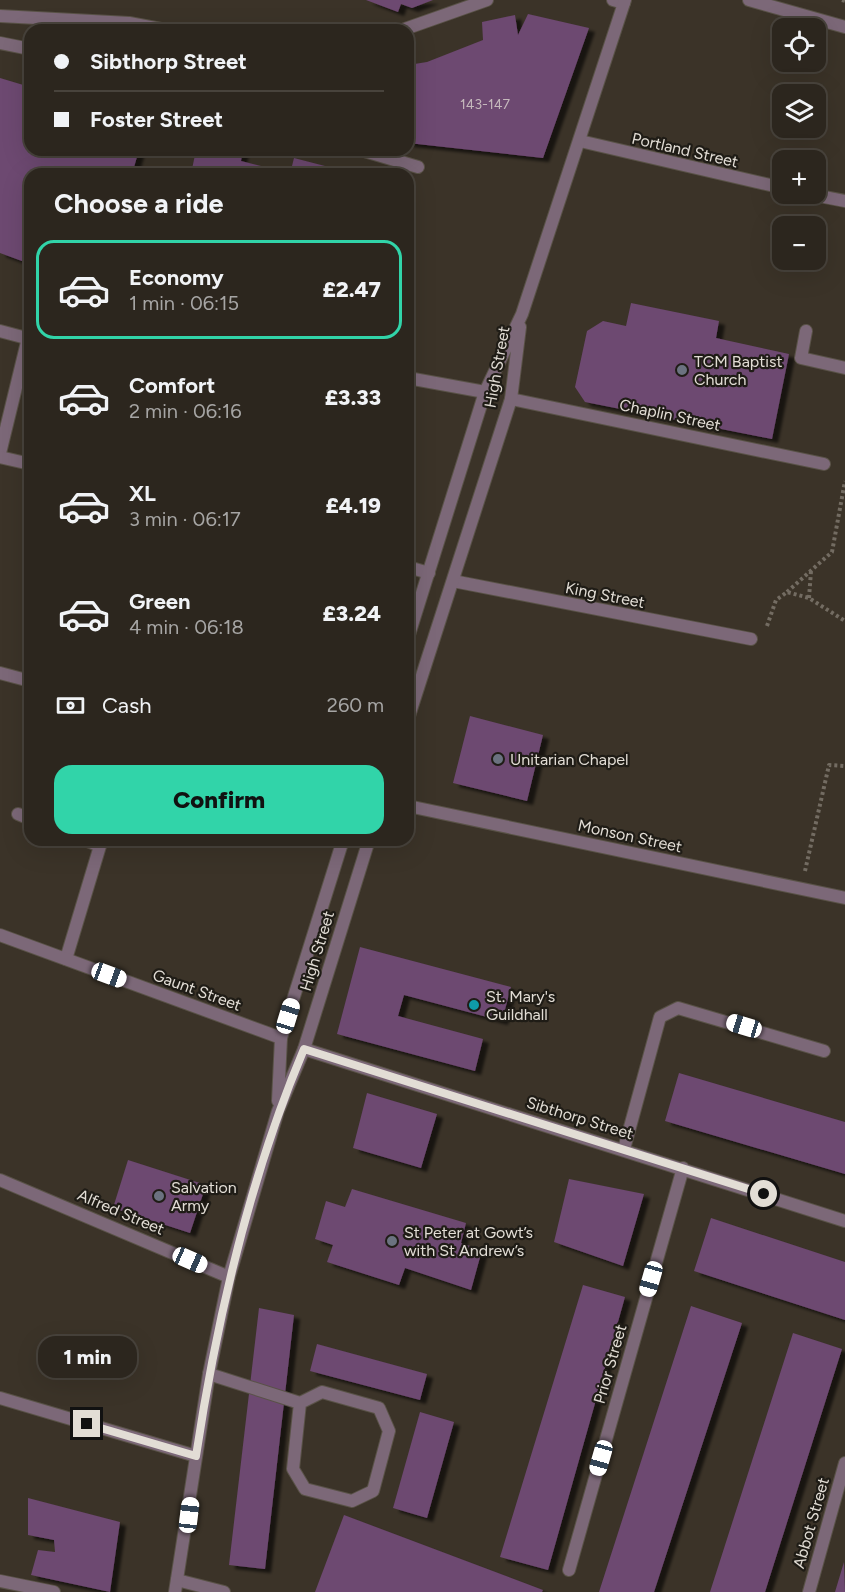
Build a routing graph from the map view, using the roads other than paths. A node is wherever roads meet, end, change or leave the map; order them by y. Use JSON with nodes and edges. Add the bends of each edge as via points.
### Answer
{"nodes":[{"id":1,"x":487,"y":0,"type":"edge"},
{"id":2,"x":749,"y":0,"type":"edge"},
{"id":3,"x":621,"y":1,"type":"edge"},
{"id":4,"x":0,"y":16,"type":"edge"},
{"id":5,"x":134,"y":24,"type":"edge"},
{"id":6,"x":414,"y":26,"type":"edge"},
{"id":7,"x":845,"y":27,"type":"edge"},
{"id":8,"x":0,"y":43,"type":"edge"},
{"id":9,"x":24,"y":47,"type":"edge"},
{"id":10,"x":580,"y":141,"type":"junction"},
{"id":11,"x":382,"y":156,"type":"edge"},
{"id":12,"x":418,"y":166,"type":"dead end"},
{"id":13,"x":772,"y":185,"type":"edge"},
{"id":14,"x":826,"y":197,"type":"edge"},
{"id":15,"x":845,"y":201,"type":"edge"},
{"id":16,"x":522,"y":314,"type":"junction"},
{"id":17,"x":0,"y":331,"type":"edge"},
{"id":18,"x":806,"y":331,"type":"dead end"},
{"id":19,"x":24,"y":338,"type":"edge"},
{"id":20,"x":24,"y":359,"type":"edge"},
{"id":21,"x":845,"y":368,"type":"edge"},
{"id":22,"x":414,"y":379,"type":"edge"},
{"id":23,"x":485,"y":392,"type":"junction"},
{"id":24,"x":511,"y":399,"type":"junction"},
{"id":25,"x":0,"y":455,"type":"edge"},
{"id":26,"x":24,"y":462,"type":"edge"},
{"id":27,"x":824,"y":464,"type":"dead end"},
{"id":28,"x":414,"y":569,"type":"edge"},
{"id":29,"x":429,"y":573,"type":"junction"},
{"id":30,"x":453,"y":581,"type":"junction"},
{"id":31,"x":414,"y":619,"type":"edge"},
{"id":32,"x":751,"y":639,"type":"road end"},
{"id":33,"x":0,"y":673,"type":"edge"},
{"id":34,"x":24,"y":679,"type":"edge"},
{"id":35,"x":414,"y":701,"type":"edge"},
{"id":36,"x":414,"y":807,"type":"edge"},
{"id":37,"x":100,"y":846,"type":"edge"},
{"id":38,"x":341,"y":846,"type":"edge"},
{"id":39,"x":367,"y":846,"type":"edge"},
{"id":40,"x":845,"y":898,"type":"edge"},
{"id":41,"x":0,"y":935,"type":"edge"},
{"id":42,"x":66,"y":959,"type":"junction"},
{"id":43,"x":281,"y":1038,"type":"junction"},
{"id":44,"x":304,"y":1049,"type":"junction"},
{"id":45,"x":824,"y":1051,"type":"dead end"},
{"id":46,"x":278,"y":1111,"type":"junction"},
{"id":47,"x":624,"y":1149,"type":"junction"},
{"id":48,"x":683,"y":1167,"type":"junction"},
{"id":49,"x":0,"y":1180,"type":"edge"},
{"id":50,"x":845,"y":1221,"type":"edge"},
{"id":51,"x":229,"y":1277,"type":"junction"},
{"id":52,"x":208,"y":1374,"type":"junction"},
{"id":53,"x":0,"y":1398,"type":"edge"},
{"id":54,"x":300,"y":1403,"type":"junction"},
{"id":55,"x":196,"y":1456,"type":"junction"},
{"id":56,"x":845,"y":1463,"type":"edge"},
{"id":57,"x":569,"y":1570,"type":"dead end"},
{"id":58,"x":0,"y":1581,"type":"edge"},
{"id":59,"x":176,"y":1586,"type":"edge"},
{"id":60,"x":54,"y":1592,"type":"edge"},
{"id":61,"x":224,"y":1592,"type":"edge"},
{"id":62,"x":809,"y":1592,"type":"edge"}],
"edges":[{"from":1,"to":6,"type":"street"},
{"from":2,"to":7,"type":"street"},
{"from":3,"to":10,"type":"street"},
{"from":4,"to":5,"type":"street"},
{"from":8,"to":9,"type":"street"},
{"from":10,"to":13,"type":"street","name":"Portland Street"},
{"from":10,"to":16,"type":"street"},
{"from":11,"to":12,"type":"street"},
{"from":14,"to":15,"type":"street"},
{"from":16,"to":23,"type":"street","name":"High Street"},
{"from":16,"to":24,"type":"street","name":"High Street"},
{"from":17,"to":19,"type":"street"},
{"from":18,"to":21,"type":"street","via":[[801,358]]},
{"from":20,"to":25,"type":"street"},
{"from":22,"to":23,"type":"street"},
{"from":23,"to":29,"type":"street","name":"High Street"},
{"from":24,"to":27,"type":"street","name":"Chaplin Street"},
{"from":24,"to":30,"type":"street","name":"High Street"},
{"from":25,"to":26,"type":"street"},
{"from":28,"to":29,"type":"street"},
{"from":29,"to":31,"type":"street","name":"High Street"},
{"from":30,"to":32,"type":"street","name":"King Street"},
{"from":30,"to":35,"type":"street","name":"High Street"},
{"from":33,"to":34,"type":"street"},
{"from":36,"to":40,"type":"street","name":"Monson Street"},
{"from":37,"to":42,"type":"street"},
{"from":38,"to":43,"type":"street","name":"High Street"},
{"from":39,"to":44,"type":"street","name":"High Street"},
{"from":41,"to":42,"type":"street","name":"Gaunt Street"},
{"from":42,"to":43,"type":"street","name":"Gaunt Street"},
{"from":43,"to":46,"type":"street","name":"High Street"},
{"from":44,"to":46,"type":"street","name":"High Street"},
{"from":44,"to":47,"type":"street","name":"Sibthorp Street"},
{"from":45,"to":47,"type":"street","via":[[678,1008],[660,1017]]},
{"from":46,"to":51,"type":"street"},
{"from":47,"to":48,"type":"street","name":"Sibthorp Street"},
{"from":48,"to":50,"type":"street","name":"Sibthorp Street"},
{"from":48,"to":57,"type":"street","name":"Prior Street"},
{"from":49,"to":51,"type":"street","name":"Alfred Street"},
{"from":51,"to":52,"type":"street"},
{"from":52,"to":54,"type":"street"},
{"from":52,"to":55,"type":"street"},
{"from":53,"to":55,"type":"street"},
{"from":54,"to":54,"type":"street","via":[[293,1469],[305,1489],[352,1502],[373,1491],[389,1431],[379,1408],[322,1392]]},
{"from":55,"to":59,"type":"street"},
{"from":56,"to":62,"type":"street","name":"Abbot Street"},
{"from":58,"to":60,"type":"street"},
{"from":59,"to":61,"type":"street"}]}
